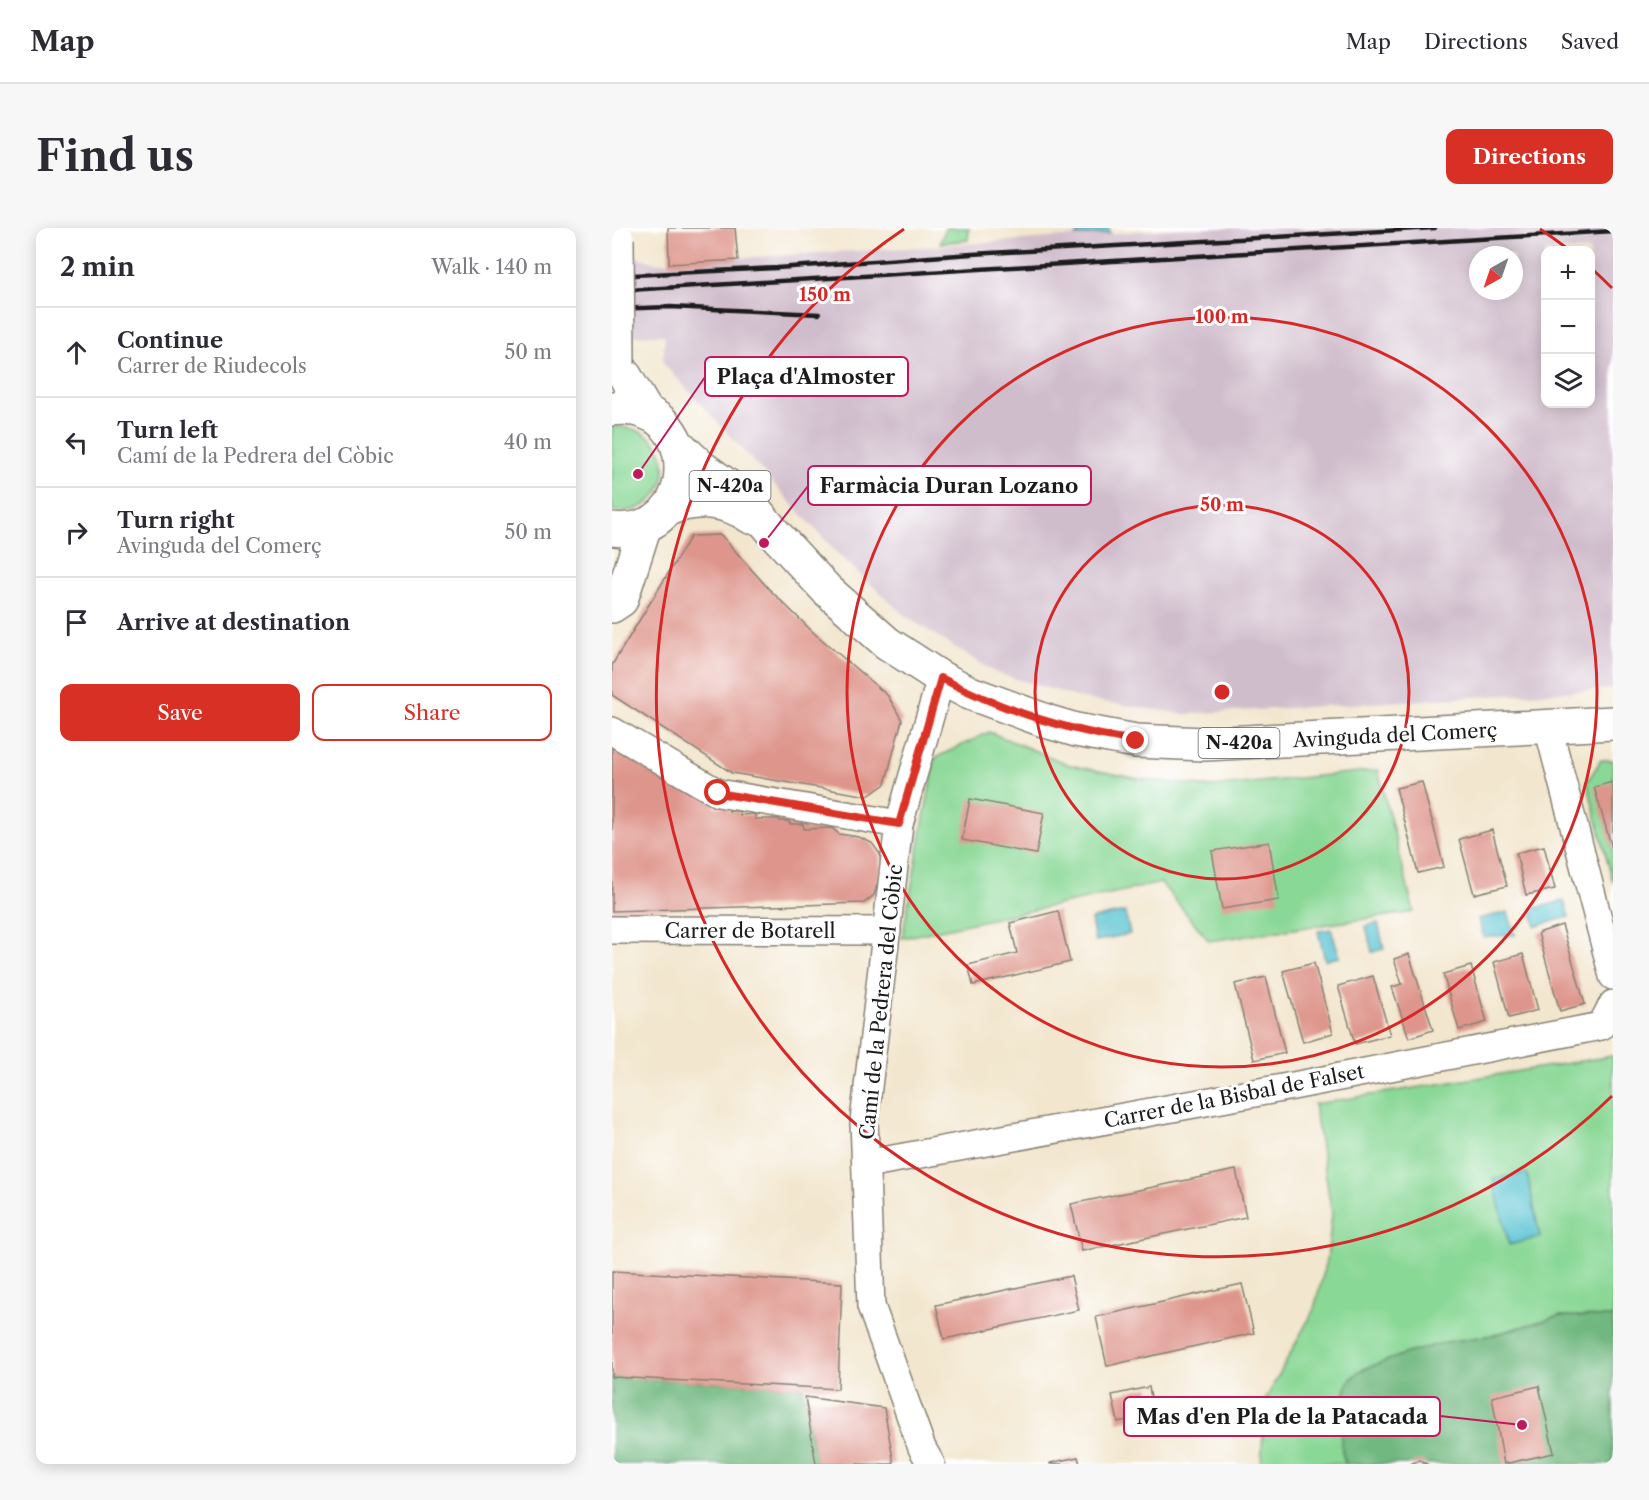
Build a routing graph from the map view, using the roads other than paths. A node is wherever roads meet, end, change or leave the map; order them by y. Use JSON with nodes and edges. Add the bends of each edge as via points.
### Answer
{"nodes":[{"id":1,"x":617,"y":234,"type":"edge"},
{"id":2,"x":615,"y":369,"type":"edge"},
{"id":3,"x":612,"y":409,"type":"edge"},
{"id":4,"x":647,"y":413,"type":"junction"},
{"id":5,"x":678,"y":445,"type":"junction"},
{"id":6,"x":656,"y":517,"type":"junction"},
{"id":7,"x":612,"y":529,"type":"edge"},
{"id":8,"x":775,"y":534,"type":"junction"},
{"id":9,"x":612,"y":606,"type":"edge"},
{"id":10,"x":941,"y":678,"type":"junction"},
{"id":11,"x":1613,"y":723,"type":"edge"},
{"id":12,"x":1548,"y":727,"type":"junction"},
{"id":13,"x":612,"y":731,"type":"edge"},
{"id":14,"x":899,"y":824,"type":"junction"},
{"id":15,"x":612,"y":930,"type":"edge"},
{"id":16,"x":888,"y":932,"type":"junction"},
{"id":17,"x":1613,"y":976,"type":"edge"},
{"id":18,"x":1607,"y":1015,"type":"edge"},
{"id":19,"x":866,"y":1164,"type":"junction"},
{"id":20,"x":931,"y":1464,"type":"edge"}],
"edges":[{"from":1,"to":2,"type":"main road","number":"N-420a","bridge":true},
{"from":2,"to":4,"type":"main road","number":"N-420a"},
{"from":3,"to":4,"type":"main road"},
{"from":4,"to":5,"type":"main road","number":"N-420a","via":[[667,429]]},
{"from":5,"to":6,"type":"main road","number":"N-420a","via":[[680,484]]},
{"from":5,"to":8,"type":"main road","name":"Avinguda del Comerç","number":"N-420a","via":[[747,500]]},
{"from":6,"to":7,"type":"main road","number":"N-420a","via":[[629,530]]},
{"from":6,"to":8,"type":"main road","name":"Avinguda del Comerç","number":"N-420a","via":[[695,501],[718,502],[741,510]]},
{"from":6,"to":9,"type":"main road","via":[[621,600]]},
{"from":8,"to":10,"type":"main road","name":"Avinguda del Comerç","number":"N-420a","via":[[864,625]]},
{"from":10,"to":12,"type":"main road","name":"Avinguda del Comerç","number":"N-420a","via":[[970,693],[1058,725],[1162,743],[1272,742]]},
{"from":10,"to":14,"type":"street","name":"Camí de la Pedrera del Còbic"},
{"from":11,"to":12,"type":"main road","name":"Avinguda del Comerç","number":"N-420a"},
{"from":12,"to":17,"type":"street"},
{"from":13,"to":14,"type":"street","via":[[718,793]]},
{"from":14,"to":16,"type":"street","name":"Camí de la Pedrera del Còbic"},
{"from":15,"to":16,"type":"street","name":"Carrer de Botarell"},
{"from":16,"to":19,"type":"street","name":"Camí de la Pedrera del Còbic","via":[[864,1121]]},
{"from":18,"to":19,"type":"street","name":"Carrer de la Bisbal de Falset","via":[[1293,1086]]},
{"from":19,"to":20,"type":"street","name":"Camí de la Pedrera del Còbic","via":[[871,1306]]}]}
